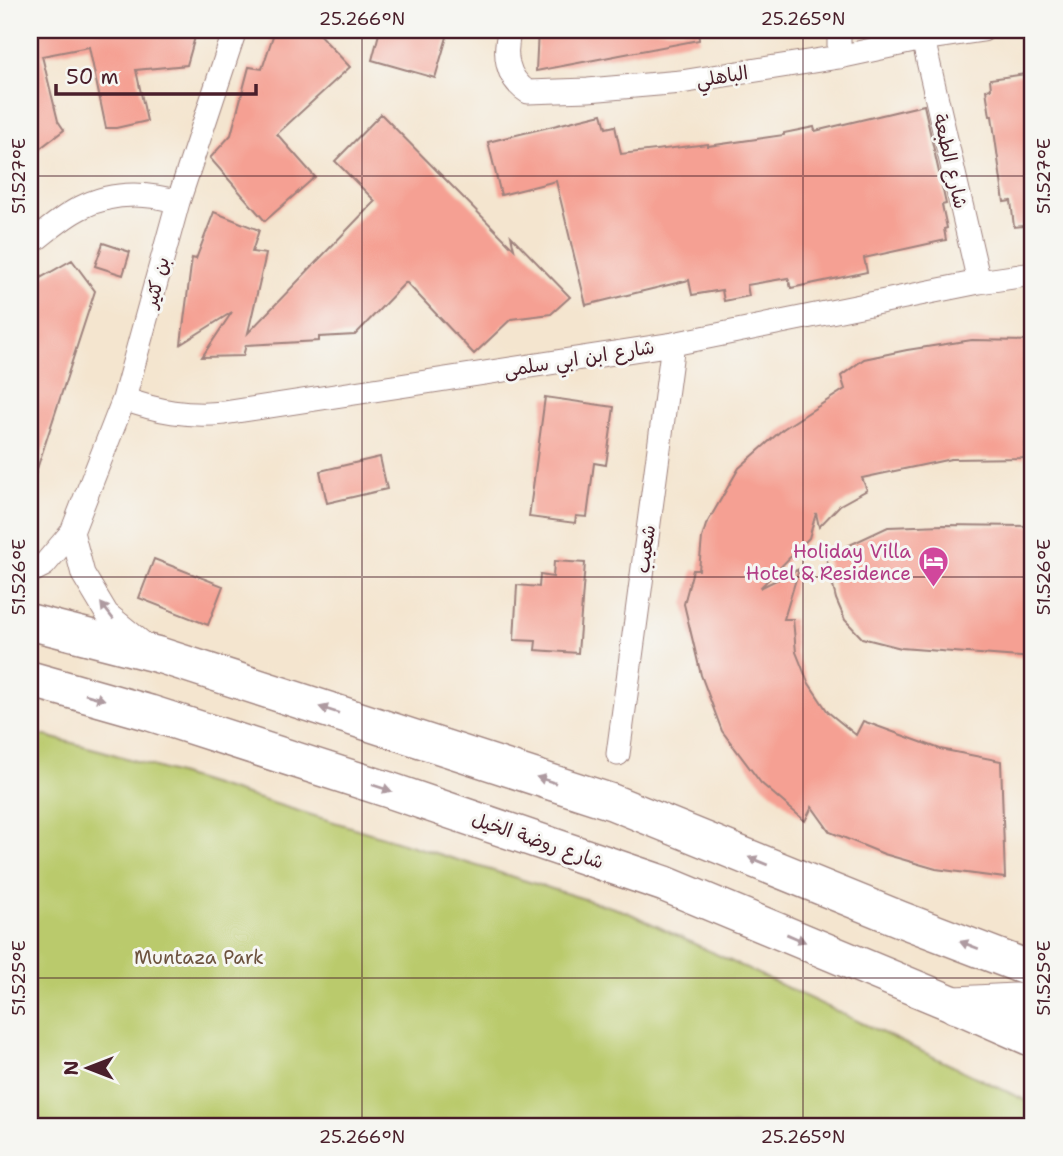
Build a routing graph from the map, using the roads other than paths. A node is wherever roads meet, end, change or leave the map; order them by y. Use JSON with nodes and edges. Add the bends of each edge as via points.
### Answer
{"nodes":[{"id":1,"x":235,"y":30,"type":"edge"},
{"id":2,"x":510,"y":30,"type":"edge"},
{"id":3,"x":839,"y":30,"type":"edge"},
{"id":4,"x":983,"y":30,"type":"edge"},
{"id":5,"x":923,"y":38,"type":"junction"},
{"id":6,"x":839,"y":57,"type":"junction"},
{"id":7,"x":178,"y":202,"type":"junction"},
{"id":8,"x":30,"y":244,"type":"edge"},
{"id":9,"x":1033,"y":274,"type":"edge"},
{"id":10,"x":979,"y":282,"type":"junction"},
{"id":11,"x":673,"y":344,"type":"junction"},
{"id":12,"x":124,"y":399,"type":"junction"},
{"id":13,"x":72,"y":532,"type":"junction"},
{"id":14,"x":30,"y":572,"type":"edge"},
{"id":15,"x":30,"y":622,"type":"edge"},
{"id":16,"x":159,"y":655,"type":"junction"},
{"id":17,"x":30,"y":678,"type":"edge"},
{"id":18,"x":618,"y":754,"type":"dead end"},
{"id":19,"x":1033,"y":970,"type":"edge"},
{"id":20,"x":956,"y":1005,"type":"junction"},
{"id":21,"x":1033,"y":1005,"type":"edge"},
{"id":22,"x":1033,"y":1039,"type":"edge"}],
"edges":[{"from":1,"to":7,"type":"street","name":"بن كثير"},
{"from":2,"to":6,"type":"street","name":"الباهلي","via":[[506,62],[528,92],[681,82]]},
{"from":3,"to":6,"type":"street"},
{"from":4,"to":5,"type":"street","name":"الباهلي"},
{"from":5,"to":6,"type":"street","name":"الباهلي"},
{"from":5,"to":10,"type":"street","name":"شارع الطبعة"},
{"from":7,"to":8,"type":"street","via":[[144,195],[110,197],[78,209]]},
{"from":7,"to":12,"type":"street","name":"بن كثير"},
{"from":9,"to":10,"type":"street","name":"شارع ابن ابي سلمى"},
{"from":10,"to":11,"type":"street","name":"شارع ابن ابي سلمى"},
{"from":11,"to":12,"type":"street","name":"شارع ابن ابي سلمى","via":[[203,416],[148,408]]},
{"from":11,"to":18,"type":"street","name":"شعيب"},
{"from":12,"to":13,"type":"street","name":"بن كثير"},
{"from":13,"to":14,"type":"street","name":"بن كثير","via":[[44,565]]},
{"from":16,"to":13,"type":"street","one_way":true,"via":[[107,614],[83,574]]},
{"from":15,"to":16,"type":"main road"},
{"from":19,"to":16,"type":"main road","one_way":true,"via":[[612,802]]},
{"from":17,"to":20,"type":"main road","name":"شارع روضة الخيل","one_way":true,"via":[[596,859]]},
{"from":20,"to":21,"type":"highway"},
{"from":20,"to":22,"type":"main road","name":"شارع روضة الخيل"}]}
